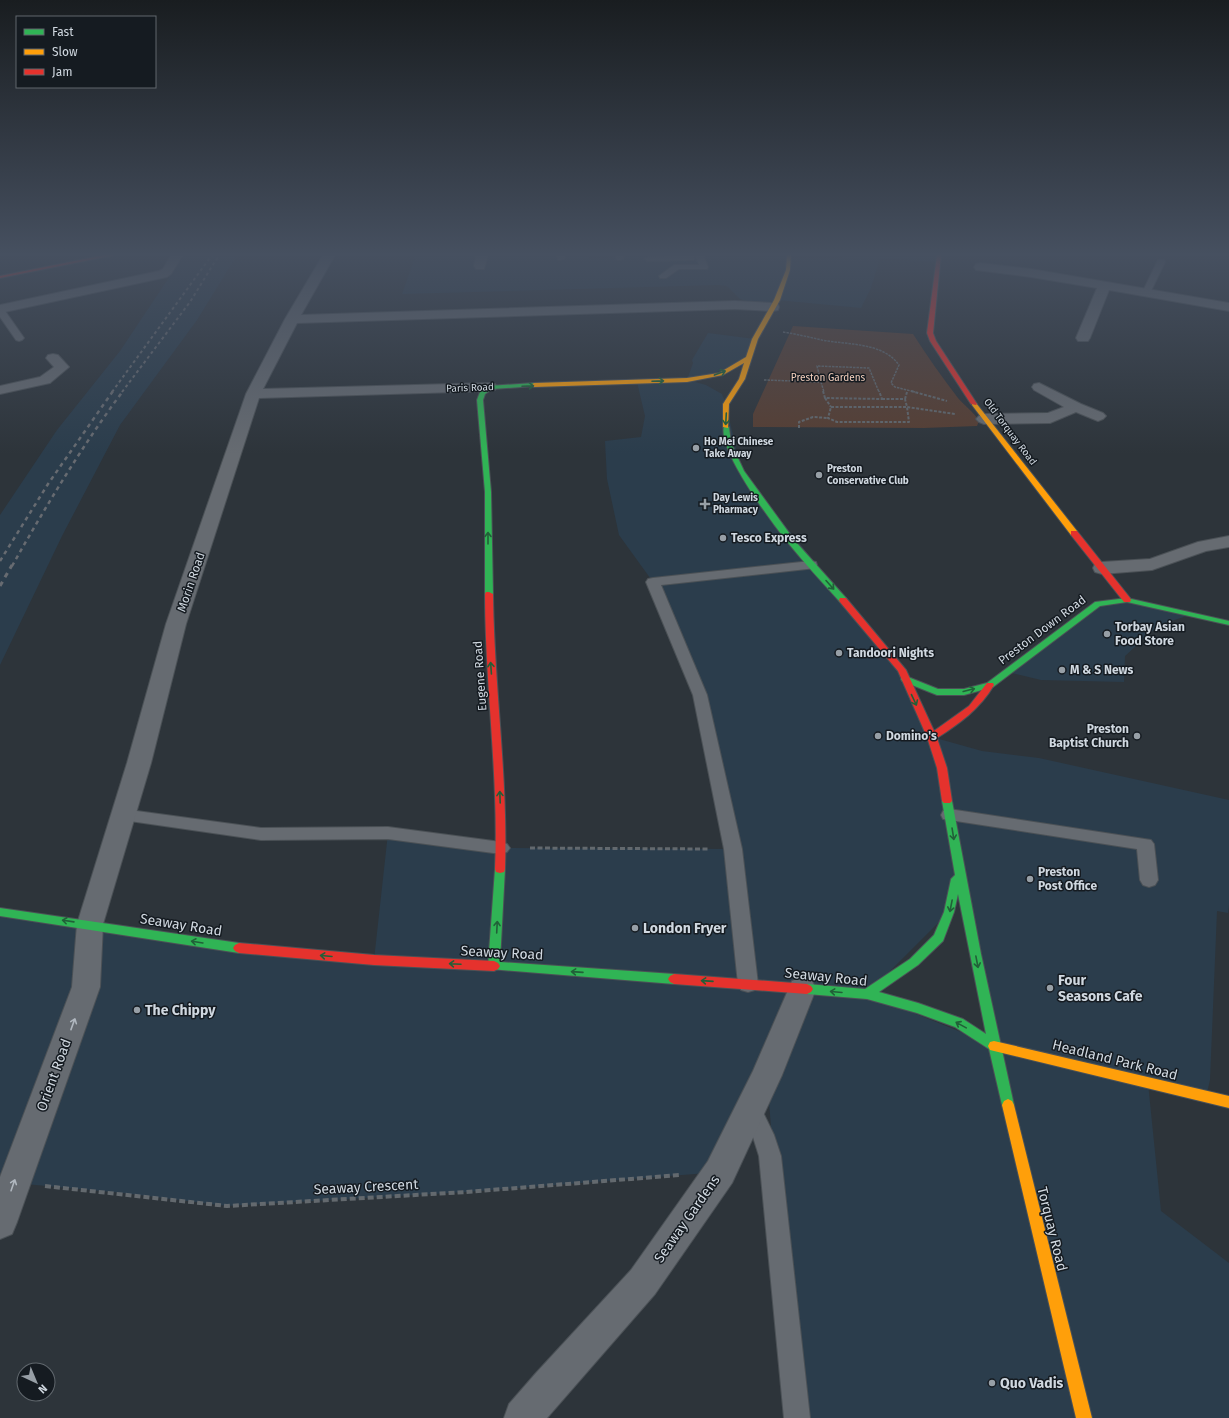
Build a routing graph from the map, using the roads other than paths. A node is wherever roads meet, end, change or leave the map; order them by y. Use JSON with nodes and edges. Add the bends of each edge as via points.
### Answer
{"nodes":[{"id":1,"x":8,"y":321,"type":"edge"},
{"id":2,"x":291,"y":321,"type":"edge"},
{"id":3,"x":764,"y":321,"type":"edge"},
{"id":4,"x":931,"y":321,"type":"edge"},
{"id":5,"x":1090,"y":321,"type":"edge"},
{"id":6,"x":19,"y":338,"type":"dead end"},
{"id":7,"x":1083,"y":338,"type":"dead end"},
{"id":8,"x":53,"y":358,"type":"dead end"},
{"id":9,"x":750,"y":358,"type":"junction"},
{"id":10,"x":687,"y":380,"type":"junction"},
{"id":11,"x":706,"y":385,"type":"dead end"},
{"id":12,"x":490,"y":387,"type":"junction"},
{"id":13,"x":1040,"y":388,"type":"dead end"},
{"id":14,"x":0,"y":390,"type":"edge"},
{"id":15,"x":252,"y":394,"type":"junction"},
{"id":16,"x":722,"y":394,"type":"dead end"},
{"id":17,"x":726,"y":404,"type":"junction"},
{"id":18,"x":1076,"y":407,"type":"junction"},
{"id":19,"x":979,"y":416,"type":"junction"},
{"id":20,"x":1098,"y":416,"type":"dead end"},
{"id":21,"x":1229,"y":541,"type":"edge"},
{"id":22,"x":811,"y":565,"type":"junction"},
{"id":23,"x":1102,"y":568,"type":"junction"},
{"id":24,"x":1127,"y":600,"type":"junction"},
{"id":25,"x":1229,"y":623,"type":"edge"},
{"id":26,"x":905,"y":679,"type":"junction"},
{"id":27,"x":990,"y":685,"type":"junction"},
{"id":28,"x":932,"y":737,"type":"junction"},
{"id":29,"x":949,"y":815,"type":"junction"},
{"id":30,"x":122,"y":816,"type":"junction"},
{"id":31,"x":501,"y":848,"type":"junction"},
{"id":32,"x":958,"y":868,"type":"junction"},
{"id":33,"x":1149,"y":880,"type":"dead end"},
{"id":34,"x":0,"y":912,"type":"edge"},
{"id":35,"x":90,"y":924,"type":"junction"},
{"id":36,"x":494,"y":966,"type":"junction"},
{"id":37,"x":748,"y":984,"type":"junction"},
{"id":38,"x":802,"y":989,"type":"junction"},
{"id":39,"x":867,"y":994,"type":"junction"},
{"id":40,"x":994,"y":1046,"type":"junction"},
{"id":41,"x":1229,"y":1102,"type":"edge"},
{"id":42,"x":750,"y":1109,"type":"junction"},
{"id":43,"x":0,"y":1222,"type":"edge"},
{"id":44,"x":522,"y":1418,"type":"edge"},
{"id":45,"x":797,"y":1418,"type":"edge"},
{"id":46,"x":1084,"y":1418,"type":"edge"}],
"edges":[{"from":1,"to":6,"type":"lane"},
{"from":2,"to":15,"type":"street","name":"Morin Road"},
{"from":3,"to":9,"type":"main road"},
{"from":4,"to":19,"type":"main road","name":"Old Torquay Road","via":[[930,333],[933,341]]},
{"from":5,"to":7,"type":"street"},
{"from":8,"to":14,"type":"street","via":[[62,367],[45,380]]},
{"from":10,"to":9,"type":"main road","name":"Paris Road","one_way":true,"via":[[721,374]]},
{"from":9,"to":17,"type":"main road","via":[[742,379]]},
{"from":10,"to":11,"type":"main road","name":"Paris Road"},
{"from":12,"to":10,"type":"main road","name":"Paris Road","one_way":true},
{"from":12,"to":15,"type":"street","name":"Paris Road"},
{"from":31,"to":12,"type":"main road","name":"Eugene Road","one_way":true,"via":[[489,634],[488,492],[480,400],[482,393]]},
{"from":13,"to":18,"type":"street"},
{"from":15,"to":30,"type":"street","name":"Morin Road","via":[[176,624],[139,763]]},
{"from":16,"to":17,"type":"main road"},
{"from":17,"to":22,"type":"main road","name":"Torquay Road","one_way":true,"via":[[728,443],[741,471],[792,543]]},
{"from":18,"to":19,"type":"street","via":[[1050,418]]},
{"from":18,"to":20,"type":"street"},
{"from":19,"to":23,"type":"main road","name":"Old Torquay Road"},
{"from":21,"to":23,"type":"street","via":[[1204,546],[1152,564]]},
{"from":22,"to":26,"type":"main road","name":"Torquay Road","one_way":true,"via":[[860,619],[902,670]]},
{"from":22,"to":37,"type":"lane","via":[[653,582],[700,695],[733,849]]},
{"from":23,"to":24,"type":"main road","name":"Old Torquay Road"},
{"from":24,"to":25,"type":"main road","name":"Preston Down Road"},
{"from":24,"to":27,"type":"main road","name":"Preston Down Road","via":[[1098,604]]},
{"from":26,"to":27,"type":"main road","name":"Preston Down Road","one_way":true,"via":[[937,692],[964,692]]},
{"from":26,"to":28,"type":"main road","name":"Torquay Road","one_way":true},
{"from":27,"to":28,"type":"main road","name":"Preston Down Road","via":[[970,713]]},
{"from":28,"to":29,"type":"main road","name":"Torquay Road","via":[[942,768]]},
{"from":29,"to":32,"type":"main road","name":"Torquay Road","one_way":true},
{"from":29,"to":33,"type":"lane","via":[[1145,844]]},
{"from":30,"to":31,"type":"lane","via":[[261,834],[388,833]]},
{"from":30,"to":35,"type":"street","name":"Morin Road"},
{"from":36,"to":31,"type":"main road","name":"Eugene Road","one_way":true},
{"from":32,"to":39,"type":"main road","one_way":true,"via":[[949,912],[939,938],[914,962]]},
{"from":32,"to":40,"type":"main road","name":"Torquay Road","one_way":true},
{"from":35,"to":34,"type":"main road","name":"Seaway Road","one_way":true},
{"from":36,"to":35,"type":"main road","name":"Seaway Road","one_way":true,"via":[[374,960],[238,948]]},
{"from":43,"to":35,"type":"street","name":"Orient Road","one_way":true,"via":[[86,987]]},
{"from":37,"to":36,"type":"main road","name":"Seaway Road","one_way":true},
{"from":37,"to":38,"type":"main road","name":"Seaway Road"},
{"from":39,"to":38,"type":"main road","name":"Seaway Road","one_way":true},
{"from":38,"to":42,"type":"street","name":"Seaway Gardens","via":[[767,1075]]},
{"from":40,"to":39,"type":"main road","name":"Seaway Road","one_way":true,"via":[[959,1023]]},
{"from":40,"to":41,"type":"main road","name":"Headland Park Road"},
{"from":40,"to":46,"type":"main road","name":"Torquay Road"},
{"from":42,"to":44,"type":"street","name":"Seaway Gardens","via":[[720,1172],[643,1282]]},
{"from":42,"to":45,"type":"lane","via":[[770,1156]]}]}
